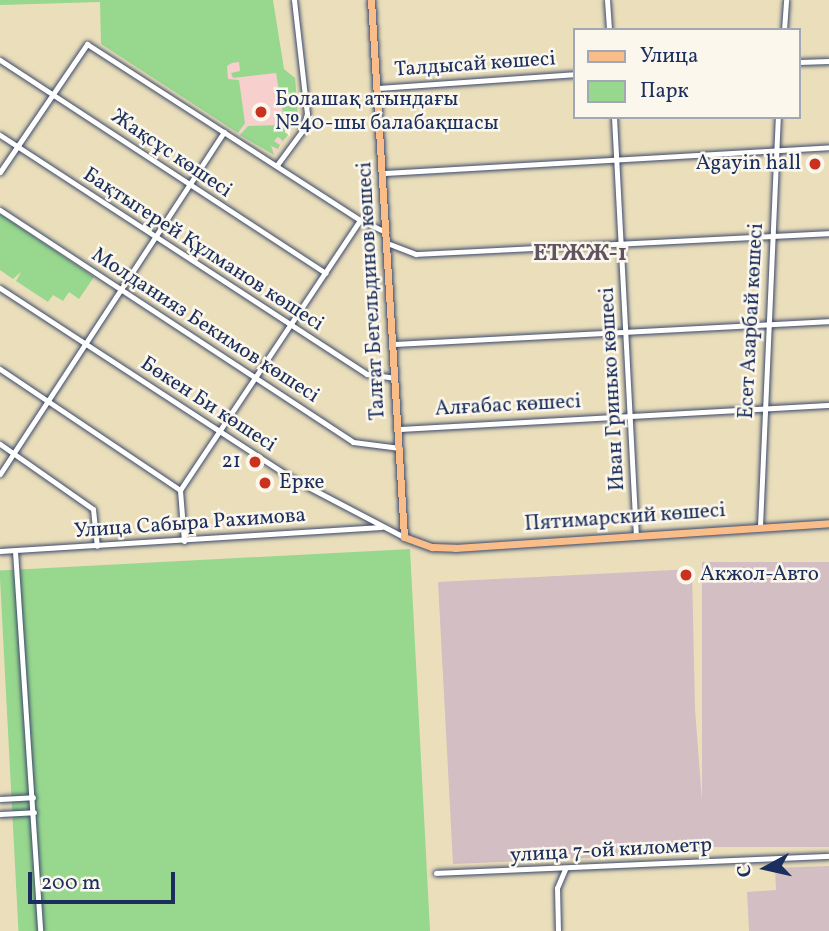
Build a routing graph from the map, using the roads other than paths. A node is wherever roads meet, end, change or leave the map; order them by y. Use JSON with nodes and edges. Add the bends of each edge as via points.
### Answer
{"nodes":[{"id":1,"x":294,"y":0,"type":"edge"},
{"id":2,"x":371,"y":0,"type":"edge"},
{"id":3,"x":607,"y":0,"type":"edge"},
{"id":4,"x":786,"y":0,"type":"edge"},
{"id":5,"x":609,"y":28,"type":"edge"},
{"id":6,"x":784,"y":28,"type":"edge"},
{"id":7,"x":0,"y":60,"type":"edge"},
{"id":8,"x":829,"y":61,"type":"edge"},
{"id":9,"x":801,"y":62,"type":"edge"},
{"id":10,"x":574,"y":74,"type":"edge"},
{"id":11,"x":377,"y":88,"type":"junction"},
{"id":12,"x":54,"y":94,"type":"junction"},
{"id":13,"x":614,"y":119,"type":"edge"},
{"id":14,"x":778,"y":119,"type":"edge"},
{"id":15,"x":223,"y":132,"type":"junction"},
{"id":16,"x":0,"y":135,"type":"edge"},
{"id":17,"x":17,"y":147,"type":"junction"},
{"id":18,"x":829,"y":147,"type":"edge"},
{"id":19,"x":775,"y":149,"type":"junction"},
{"id":20,"x":616,"y":158,"type":"junction"},
{"id":21,"x":277,"y":165,"type":"junction"},
{"id":22,"x":0,"y":172,"type":"edge"},
{"id":23,"x":383,"y":173,"type":"junction"},
{"id":24,"x":189,"y":186,"type":"junction"},
{"id":25,"x":0,"y":210,"type":"edge"},
{"id":26,"x":360,"y":220,"type":"junction"},
{"id":27,"x":386,"y":232,"type":"junction"},
{"id":28,"x":829,"y":233,"type":"edge"},
{"id":29,"x":771,"y":235,"type":"junction"},
{"id":30,"x":154,"y":238,"type":"junction"},
{"id":31,"x":387,"y":243,"type":"junction"},
{"id":32,"x":621,"y":244,"type":"junction"},
{"id":33,"x":326,"y":272,"type":"junction"},
{"id":34,"x":0,"y":288,"type":"edge"},
{"id":35,"x":119,"y":290,"type":"junction"},
{"id":36,"x":829,"y":321,"type":"edge"},
{"id":37,"x":769,"y":323,"type":"junction"},
{"id":38,"x":290,"y":326,"type":"junction"},
{"id":39,"x":626,"y":331,"type":"junction"},
{"id":40,"x":85,"y":343,"type":"junction"},
{"id":41,"x":392,"y":344,"type":"junction"},
{"id":42,"x":0,"y":369,"type":"edge"},
{"id":43,"x":255,"y":378,"type":"junction"},
{"id":44,"x":394,"y":378,"type":"junction"},
{"id":45,"x":47,"y":401,"type":"junction"},
{"id":46,"x":829,"y":405,"type":"edge"},
{"id":47,"x":764,"y":409,"type":"junction"},
{"id":48,"x":631,"y":415,"type":"junction"},
{"id":49,"x":398,"y":429,"type":"junction"},
{"id":50,"x":220,"y":432,"type":"junction"},
{"id":51,"x":0,"y":444,"type":"edge"},
{"id":52,"x":400,"y":448,"type":"junction"},
{"id":53,"x":14,"y":453,"type":"junction"},
{"id":54,"x":0,"y":474,"type":"edge"},
{"id":55,"x":180,"y":490,"type":"junction"},
{"id":56,"x":829,"y":523,"type":"edge"},
{"id":57,"x":760,"y":526,"type":"junction"},
{"id":58,"x":382,"y":527,"type":"junction"},
{"id":59,"x":636,"y":534,"type":"junction"},
{"id":60,"x":404,"y":537,"type":"junction"},
{"id":61,"x":184,"y":541,"type":"junction"},
{"id":62,"x":97,"y":546,"type":"junction"},
{"id":63,"x":0,"y":551,"type":"edge"},
{"id":64,"x":15,"y":551,"type":"junction"},
{"id":65,"x":33,"y":797,"type":"junction"},
{"id":66,"x":0,"y":799,"type":"edge"},
{"id":67,"x":34,"y":812,"type":"junction"},
{"id":68,"x":0,"y":814,"type":"edge"},
{"id":69,"x":829,"y":856,"type":"edge"},
{"id":70,"x":565,"y":869,"type":"junction"},
{"id":71,"x":436,"y":873,"type":"dead end"},
{"id":72,"x":40,"y":931,"type":"edge"},
{"id":73,"x":558,"y":931,"type":"edge"}],
"edges":[{"from":1,"to":21,"type":"street","via":[[307,114],[302,131]]},
{"from":2,"to":11,"type":"main road","name":"Талғат Бегельдинов көшесі"},
{"from":3,"to":5,"type":"street"},
{"from":4,"to":6,"type":"street"},
{"from":7,"to":12,"type":"street","name":"Жақсұс көшесі"},
{"from":8,"to":9,"type":"street"},
{"from":10,"to":11,"type":"street","name":"Талдысай көшесі"},
{"from":11,"to":23,"type":"main road","name":"Талғат Бегельдинов көшесі"},
{"from":12,"to":15,"type":"street","via":[[87,44]]},
{"from":12,"to":17,"type":"street"},
{"from":12,"to":24,"type":"street","name":"Жақсұс көшесі"},
{"from":13,"to":20,"type":"street","name":"Иван Гринько көшесі"},
{"from":14,"to":19,"type":"street","name":"Есет Азарбай көшесі"},
{"from":15,"to":21,"type":"street"},
{"from":15,"to":24,"type":"street"},
{"from":16,"to":17,"type":"street","name":"Бақтыгерей Құлманов көшесі"},
{"from":17,"to":22,"type":"street"},
{"from":17,"to":30,"type":"street","name":"Бақтыгерей Құлманов көшесі"},
{"from":18,"to":19,"type":"street"},
{"from":19,"to":20,"type":"street"},
{"from":19,"to":29,"type":"street","name":"Есет Азарбай көшесі"},
{"from":20,"to":23,"type":"street"},
{"from":20,"to":32,"type":"street","name":"Иван Гринько көшесі"},
{"from":21,"to":26,"type":"street"},
{"from":23,"to":27,"type":"main road","name":"Талғат Бегельдинов көшесі"},
{"from":24,"to":30,"type":"street"},
{"from":24,"to":33,"type":"street","name":"Жақсұс көшесі"},
{"from":25,"to":35,"type":"street","name":"Молданияз Бекимов көшесі"},
{"from":26,"to":27,"type":"street"},
{"from":26,"to":33,"type":"street"},
{"from":27,"to":31,"type":"main road","name":"Талғат Бегельдинов көшесі"},
{"from":28,"to":29,"type":"street"},
{"from":29,"to":32,"type":"street"},
{"from":29,"to":37,"type":"street","name":"Есет Азарбай көшесі"},
{"from":30,"to":35,"type":"street"},
{"from":30,"to":38,"type":"street","name":"Бақтыгерей Құлманов көшесі"},
{"from":31,"to":32,"type":"street","via":[[410,254]]},
{"from":31,"to":41,"type":"main road","name":"Талғат Бегельдинов көшесі"},
{"from":32,"to":39,"type":"street","name":"Иван Гринько көшесі"},
{"from":33,"to":38,"type":"street"},
{"from":34,"to":40,"type":"street","name":"Бөкен Би көшесі"},
{"from":35,"to":40,"type":"street"},
{"from":35,"to":43,"type":"street","name":"Молданияз Бекимов көшесі"},
{"from":36,"to":37,"type":"street"},
{"from":37,"to":39,"type":"street"},
{"from":37,"to":47,"type":"street","name":"Есет Азарбай көшесі"},
{"from":38,"to":43,"type":"street"},
{"from":38,"to":44,"type":"street","name":"Бақтыгерей Құлманов көшесі","via":[[369,375]]},
{"from":39,"to":41,"type":"street"},
{"from":39,"to":48,"type":"street","name":"Иван Гринько көшесі"},
{"from":40,"to":45,"type":"street"},
{"from":40,"to":50,"type":"street","name":"Бөкен Би көшесі"},
{"from":41,"to":44,"type":"main road","name":"Талғат Бегельдинов көшесі"},
{"from":42,"to":45,"type":"street"},
{"from":43,"to":50,"type":"street"},
{"from":43,"to":52,"type":"street","name":"Молданияз Бекимов көшесі","via":[[361,446]]},
{"from":44,"to":49,"type":"main road","name":"Талғат Бегельдинов көшесі"},
{"from":45,"to":53,"type":"street"},
{"from":45,"to":55,"type":"street"},
{"from":46,"to":47,"type":"street","name":"Алғабас көшесі"},
{"from":47,"to":48,"type":"street","name":"Алғабас көшесі"},
{"from":47,"to":57,"type":"street","name":"Есет Азарбай көшесі"},
{"from":48,"to":49,"type":"street","name":"Алғабас көшесі"},
{"from":48,"to":59,"type":"street","name":"Иван Гринько көшесі"},
{"from":49,"to":52,"type":"main road","name":"Талғат Бегельдинов көшесі"},
{"from":50,"to":55,"type":"street"},
{"from":50,"to":58,"type":"street","name":"Бөкен Би көшесі","via":[[313,491]]},
{"from":51,"to":53,"type":"street"},
{"from":52,"to":60,"type":"main road","name":"Талғат Бегельдинов көшесі"},
{"from":53,"to":54,"type":"street"},
{"from":53,"to":62,"type":"street","via":[[93,509]]},
{"from":55,"to":61,"type":"street"},
{"from":56,"to":57,"type":"main road","name":"Пятимарский көшесі"},
{"from":57,"to":59,"type":"main road","name":"Пятимарский көшесі"},
{"from":58,"to":60,"type":"street","name":"Бөкен Би көшесі"},
{"from":58,"to":61,"type":"street","name":"Улица Сабыра Рахимова"},
{"from":59,"to":60,"type":"main road","name":"Пятимарский көшесі","via":[[455,548],[425,546]]},
{"from":61,"to":62,"type":"street","name":"Улица Сабыра Рахимова"},
{"from":62,"to":64,"type":"street","name":"Улица Сабыра Рахимова"},
{"from":63,"to":64,"type":"street","name":"Улица Сабыра Рахимова"},
{"from":64,"to":65,"type":"street"},
{"from":65,"to":66,"type":"street"},
{"from":65,"to":67,"type":"street"},
{"from":67,"to":68,"type":"street"},
{"from":67,"to":72,"type":"street"},
{"from":69,"to":70,"type":"street","name":"улица 7-ой километр"},
{"from":70,"to":71,"type":"street","name":"улица 7-ой километр"},
{"from":70,"to":73,"type":"street","via":[[558,888]]}]}
